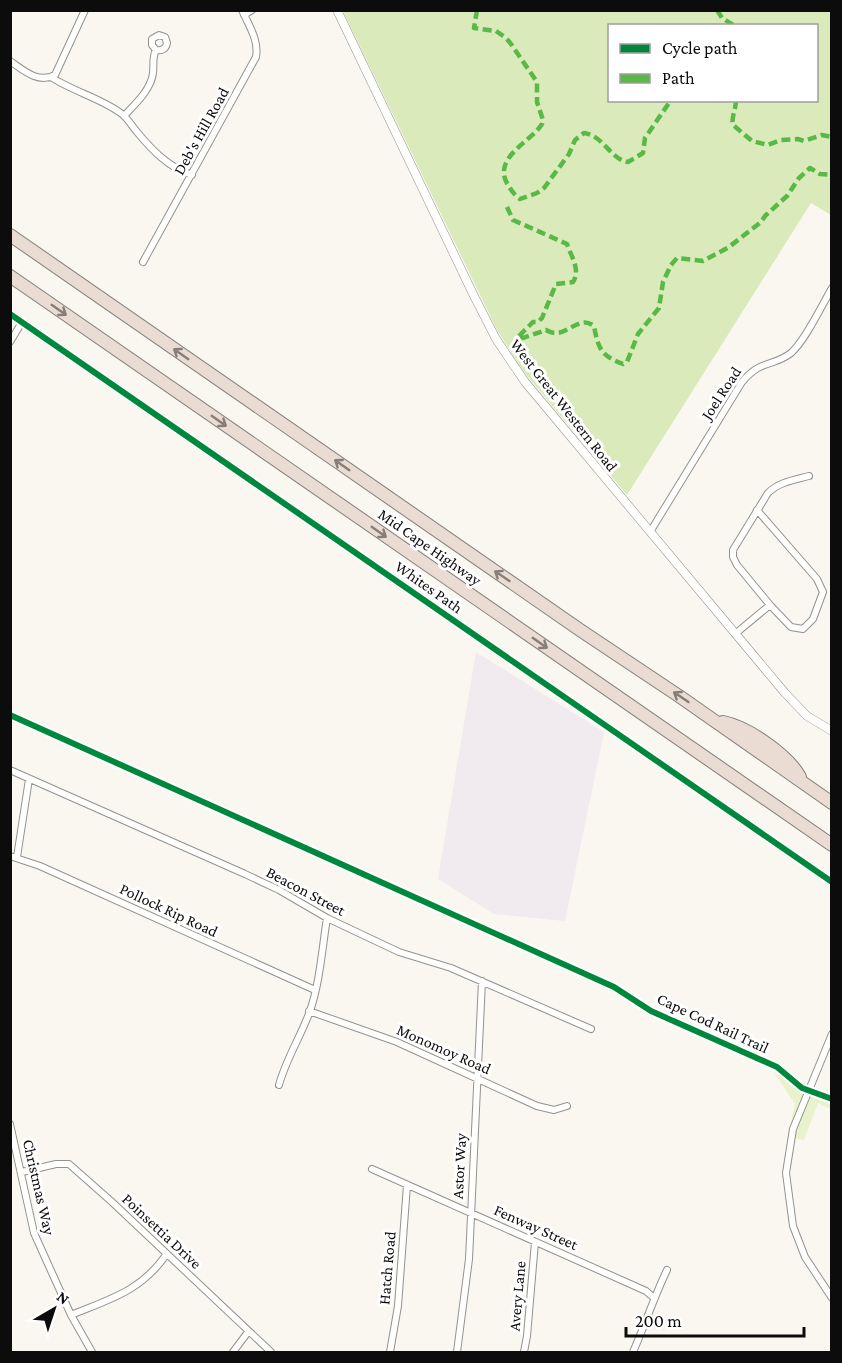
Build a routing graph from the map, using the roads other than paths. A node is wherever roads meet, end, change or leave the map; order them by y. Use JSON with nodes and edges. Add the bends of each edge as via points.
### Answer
{"nodes":[{"id":1,"x":85,"y":10,"type":"edge"},
{"id":2,"x":252,"y":10,"type":"edge"},
{"id":3,"x":337,"y":10,"type":"edge"},
{"id":4,"x":243,"y":13,"type":"edge"},
{"id":5,"x":156,"y":50,"type":"dead end"},
{"id":6,"x":10,"y":61,"type":"edge"},
{"id":7,"x":51,"y":77,"type":"junction"},
{"id":8,"x":124,"y":116,"type":"junction"},
{"id":9,"x":192,"y":175,"type":"junction"},
{"id":10,"x":10,"y":235,"type":"edge"},
{"id":11,"x":143,"y":262,"type":"dead end"},
{"id":12,"x":10,"y":276,"type":"edge"},
{"id":13,"x":831,"y":288,"type":"edge"},
{"id":14,"x":10,"y":314,"type":"edge"},
{"id":15,"x":22,"y":322,"type":"junction"},
{"id":16,"x":10,"y":342,"type":"edge"},
{"id":17,"x":809,"y":476,"type":"dead end"},
{"id":18,"x":757,"y":510,"type":"junction"},
{"id":19,"x":650,"y":532,"type":"junction"},
{"id":20,"x":770,"y":604,"type":"junction"},
{"id":21,"x":735,"y":634,"type":"junction"},
{"id":22,"x":831,"y":731,"type":"edge"},
{"id":23,"x":10,"y":770,"type":"edge"},
{"id":24,"x":29,"y":779,"type":"junction"},
{"id":25,"x":831,"y":803,"type":"edge"},
{"id":26,"x":831,"y":844,"type":"edge"},
{"id":27,"x":14,"y":856,"type":"edge"},
{"id":28,"x":831,"y":882,"type":"edge"},
{"id":29,"x":327,"y":918,"type":"junction"},
{"id":30,"x":482,"y":981,"type":"junction"},
{"id":31,"x":315,"y":990,"type":"junction"},
{"id":32,"x":309,"y":1011,"type":"junction"},
{"id":33,"x":591,"y":1029,"type":"dead end"},
{"id":34,"x":831,"y":1034,"type":"edge"},
{"id":35,"x":477,"y":1078,"type":"junction"},
{"id":36,"x":279,"y":1085,"type":"dead end"},
{"id":37,"x":567,"y":1106,"type":"dead end"},
{"id":38,"x":10,"y":1124,"type":"edge"},
{"id":39,"x":372,"y":1169,"type":"dead end"},
{"id":40,"x":22,"y":1172,"type":"junction"},
{"id":41,"x":407,"y":1185,"type":"junction"},
{"id":42,"x":471,"y":1213,"type":"junction"},
{"id":43,"x":535,"y":1242,"type":"junction"},
{"id":44,"x":166,"y":1255,"type":"junction"},
{"id":45,"x":667,"y":1270,"type":"dead end"},
{"id":46,"x":654,"y":1298,"type":"junction"},
{"id":47,"x":831,"y":1298,"type":"edge"},
{"id":48,"x":70,"y":1315,"type":"junction"},
{"id":49,"x":248,"y":1332,"type":"junction"},
{"id":50,"x":92,"y":1353,"type":"edge"},
{"id":51,"x":233,"y":1353,"type":"edge"},
{"id":52,"x":271,"y":1353,"type":"edge"},
{"id":53,"x":390,"y":1353,"type":"edge"},
{"id":54,"x":457,"y":1353,"type":"edge"},
{"id":55,"x":524,"y":1353,"type":"edge"},
{"id":56,"x":633,"y":1353,"type":"edge"}],
"edges":[{"from":1,"to":7,"type":"street","via":[[58,71]]},
{"from":2,"to":4,"type":"street"},
{"from":3,"to":19,"type":"street","name":"West Great Western Road","via":[[496,339],[534,394]]},
{"from":4,"to":9,"type":"street","name":"Deb's Hill Road","via":[[258,46],[256,57]]},
{"from":5,"to":8,"type":"street","via":[[153,77]]},
{"from":6,"to":7,"type":"street","via":[[32,76]]},
{"from":7,"to":8,"type":"street"},
{"from":8,"to":9,"type":"street","via":[[162,158]]},
{"from":9,"to":11,"type":"street","name":"Deb's Hill Road"},
{"from":25,"to":10,"type":"highway","name":"Mid Cape Highway","one_way":true,"via":[[804,783],[795,767],[779,754],[736,726],[714,720],[580,630]]},
{"from":12,"to":26,"type":"highway","name":"Mid Cape Highway","one_way":true},
{"from":13,"to":19,"type":"street","name":"Joel Road","via":[[795,348],[780,359],[754,368],[742,382]]},
{"from":14,"to":15,"type":"street","name":"Whites Path"},
{"from":15,"to":16,"type":"street"},
{"from":15,"to":28,"type":"street","name":"Whites Path"},
{"from":17,"to":18,"type":"street","via":[[773,488]]},
{"from":18,"to":20,"type":"street","via":[[732,554]]},
{"from":18,"to":20,"type":"street","via":[[817,579],[823,592],[813,619],[803,629],[791,627]]},
{"from":19,"to":21,"type":"street","name":"West Great Western Road"},
{"from":20,"to":21,"type":"street"},
{"from":21,"to":22,"type":"street","name":"West Great Western Road","via":[[799,708]]},
{"from":23,"to":24,"type":"street","name":"Beacon Street"},
{"from":24,"to":27,"type":"street"},
{"from":24,"to":29,"type":"street","name":"Beacon Street","via":[[245,874]]},
{"from":27,"to":31,"type":"street","name":"Pollock Rip Road"},
{"from":29,"to":30,"type":"street","name":"Beacon Street","via":[[399,952]]},
{"from":29,"to":31,"type":"street"},
{"from":30,"to":33,"type":"street","name":"Beacon Street"},
{"from":30,"to":35,"type":"street","name":"Astor Way"},
{"from":31,"to":32,"type":"street"},
{"from":32,"to":35,"type":"street","name":"Monomoy Road","via":[[397,1042]]},
{"from":32,"to":36,"type":"street"},
{"from":34,"to":47,"type":"street","via":[[793,1129],[786,1173],[793,1226],[805,1257]]},
{"from":35,"to":37,"type":"street","name":"Monomoy Road","via":[[537,1106],[554,1110]]},
{"from":35,"to":42,"type":"street","name":"Astor Way"},
{"from":38,"to":40,"type":"street","name":"Christmas Way"},
{"from":39,"to":41,"type":"street","name":"Fenway Street"},
{"from":40,"to":44,"type":"street","name":"Poinsettia Drive","via":[[69,1164]]},
{"from":40,"to":48,"type":"street","name":"Christmas Way","via":[[34,1233]]},
{"from":41,"to":42,"type":"street","name":"Fenway Street"},
{"from":41,"to":53,"type":"street","name":"Hatch Road","via":[[398,1306]]},
{"from":42,"to":43,"type":"street","name":"Fenway Street"},
{"from":42,"to":54,"type":"street","name":"Astor Way"},
{"from":43,"to":46,"type":"street","name":"Fenway Street","via":[[646,1290]]},
{"from":43,"to":55,"type":"street","name":"Avery Lane"},
{"from":44,"to":48,"type":"street","via":[[139,1285]]},
{"from":44,"to":49,"type":"street","name":"Poinsettia Drive"},
{"from":45,"to":46,"type":"street"},
{"from":46,"to":56,"type":"street"},
{"from":48,"to":50,"type":"street","name":"Christmas Way"},
{"from":49,"to":51,"type":"street"},
{"from":49,"to":52,"type":"street","name":"Poinsettia Drive"}]}
